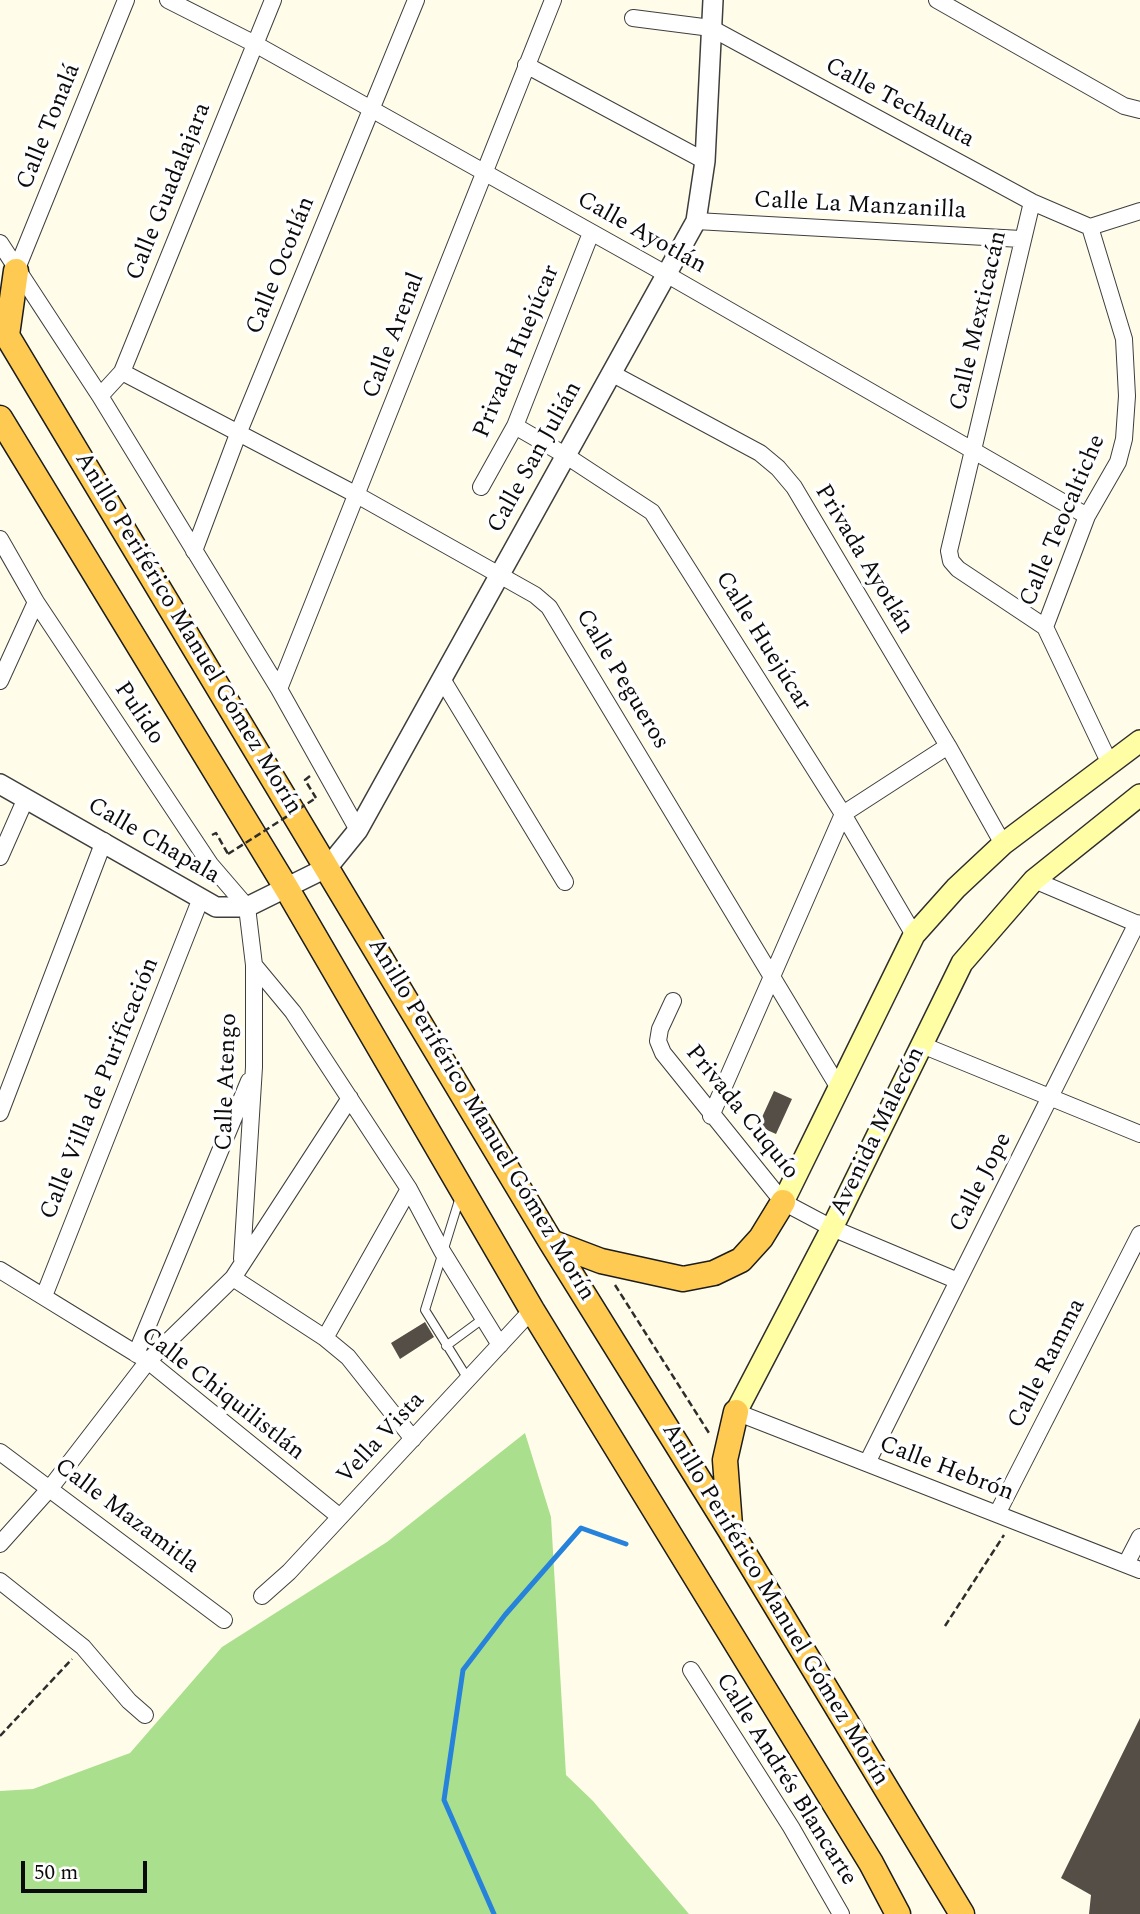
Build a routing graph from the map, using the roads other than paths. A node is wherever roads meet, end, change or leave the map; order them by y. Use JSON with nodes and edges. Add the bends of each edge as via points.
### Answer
{"nodes":[{"id":1,"x":126,"y":0,"type":"edge"},
{"id":2,"x":168,"y":0,"type":"edge"},
{"id":3,"x":273,"y":0,"type":"edge"},
{"id":4,"x":416,"y":0,"type":"edge"},
{"id":5,"x":552,"y":0,"type":"edge"},
{"id":6,"x":713,"y":0,"type":"edge"},
{"id":7,"x":937,"y":0,"type":"edge"},
{"id":8,"x":633,"y":18,"type":"dead end"},
{"id":9,"x":711,"y":28,"type":"junction"},
{"id":10,"x":256,"y":44,"type":"junction"},
{"id":11,"x":526,"y":65,"type":"junction"},
{"id":12,"x":370,"y":110,"type":"junction"},
{"id":13,"x":1140,"y":110,"type":"edge"},
{"id":14,"x":705,"y":161,"type":"junction"},
{"id":15,"x":483,"y":172,"type":"junction"},
{"id":16,"x":1032,"y":202,"type":"junction"},
{"id":17,"x":1140,"y":211,"type":"edge"},
{"id":18,"x":696,"y":220,"type":"junction"},
{"id":19,"x":1090,"y":228,"type":"junction"},
{"id":20,"x":592,"y":233,"type":"junction"},
{"id":21,"x":1021,"y":239,"type":"junction"},
{"id":22,"x":0,"y":243,"type":"edge"},
{"id":23,"x":16,"y":271,"type":"junction"},
{"id":24,"x":666,"y":274,"type":"junction"},
{"id":25,"x":3,"y":330,"type":"edge"},
{"id":26,"x":122,"y":372,"type":"junction"},
{"id":27,"x":611,"y":373,"type":"junction"},
{"id":28,"x":100,"y":396,"type":"junction"},
{"id":29,"x":0,"y":418,"type":"edge"},
{"id":30,"x":515,"y":426,"type":"junction"},
{"id":31,"x":238,"y":434,"type":"junction"},
{"id":32,"x":974,"y":451,"type":"junction"},
{"id":33,"x":565,"y":455,"type":"junction"},
{"id":34,"x":481,"y":487,"type":"dead end"},
{"id":35,"x":357,"y":495,"type":"junction"},
{"id":36,"x":1087,"y":516,"type":"junction"},
{"id":37,"x":0,"y":539,"type":"edge"},
{"id":38,"x":194,"y":551,"type":"junction"},
{"id":39,"x":499,"y":576,"type":"junction"},
{"id":40,"x":36,"y":602,"type":"junction"},
{"id":41,"x":1045,"y":627,"type":"junction"},
{"id":42,"x":442,"y":679,"type":"junction"},
{"id":43,"x":0,"y":681,"type":"edge"},
{"id":44,"x":279,"y":689,"type":"junction"},
{"id":45,"x":1140,"y":741,"type":"edge"},
{"id":46,"x":948,"y":746,"type":"junction"},
{"id":47,"x":1110,"y":764,"type":"junction"},
{"id":48,"x":0,"y":784,"type":"edge"},
{"id":49,"x":1140,"y":795,"type":"edge"},
{"id":50,"x":26,"y":798,"type":"junction"},
{"id":51,"x":843,"y":814,"type":"junction"},
{"id":52,"x":358,"y":830,"type":"junction"},
{"id":53,"x":104,"y":841,"type":"junction"},
{"id":54,"x":1003,"y":844,"type":"junction"},
{"id":55,"x":0,"y":857,"type":"edge"},
{"id":56,"x":328,"y":867,"type":"junction"},
{"id":57,"x":1034,"y":880,"type":"junction"},
{"id":58,"x":565,"y":882,"type":"dead end"},
{"id":59,"x":287,"y":888,"type":"junction"},
{"id":60,"x":201,"y":898,"type":"junction"},
{"id":61,"x":247,"y":907,"type":"junction"},
{"id":62,"x":1139,"y":924,"type":"edge"},
{"id":63,"x":914,"y":935,"type":"junction"},
{"id":64,"x":254,"y":965,"type":"junction"},
{"id":65,"x":771,"y":975,"type":"junction"},
{"id":66,"x":673,"y":1001,"type":"dead end"},
{"id":67,"x":922,"y":1045,"type":"junction"},
{"id":68,"x":254,"y":1068,"type":"junction"},
{"id":69,"x":839,"y":1088,"type":"junction"},
{"id":70,"x":350,"y":1098,"type":"junction"},
{"id":71,"x":1050,"y":1098,"type":"junction"},
{"id":72,"x":0,"y":1113,"type":"edge"},
{"id":73,"x":711,"y":1116,"type":"junction"},
{"id":74,"x":1140,"y":1133,"type":"edge"},
{"id":75,"x":409,"y":1189,"type":"junction"},
{"id":76,"x":463,"y":1190,"type":"junction"},
{"id":77,"x":783,"y":1202,"type":"junction"},
{"id":78,"x":832,"y":1228,"type":"junction"},
{"id":79,"x":1140,"y":1234,"type":"edge"},
{"id":80,"x":551,"y":1242,"type":"junction"},
{"id":81,"x":442,"y":1251,"type":"junction"},
{"id":82,"x":243,"y":1259,"type":"junction"},
{"id":83,"x":0,"y":1270,"type":"edge"},
{"id":84,"x":233,"y":1278,"type":"junction"},
{"id":85,"x":958,"y":1281,"type":"junction"},
{"id":86,"x":44,"y":1296,"type":"junction"},
{"id":87,"x":532,"y":1310,"type":"junction"},
{"id":88,"x":484,"y":1318,"type":"junction"},
{"id":89,"x":325,"y":1338,"type":"junction"},
{"id":90,"x":500,"y":1345,"type":"junction"},
{"id":91,"x":446,"y":1346,"type":"junction"},
{"id":92,"x":142,"y":1357,"type":"junction"},
{"id":93,"x":468,"y":1379,"type":"junction"},
{"id":94,"x":736,"y":1412,"type":"junction"},
{"id":95,"x":413,"y":1439,"type":"junction"},
{"id":96,"x":0,"y":1452,"type":"edge"},
{"id":97,"x":867,"y":1463,"type":"junction"},
{"id":98,"x":51,"y":1487,"type":"junction"},
{"id":99,"x":997,"y":1514,"type":"junction"},
{"id":100,"x":340,"y":1517,"type":"junction"},
{"id":101,"x":730,"y":1530,"type":"junction"},
{"id":102,"x":1140,"y":1537,"type":"edge"},
{"id":103,"x":0,"y":1544,"type":"edge"},
{"id":104,"x":1133,"y":1567,"type":"edge"},
{"id":105,"x":0,"y":1581,"type":"edge"},
{"id":106,"x":262,"y":1596,"type":"dead end"},
{"id":107,"x":224,"y":1620,"type":"dead end"},
{"id":108,"x":691,"y":1670,"type":"dead end"},
{"id":109,"x":145,"y":1715,"type":"dead end"},
{"id":110,"x":841,"y":1914,"type":"edge"},
{"id":111,"x":898,"y":1914,"type":"edge"},
{"id":112,"x":962,"y":1914,"type":"edge"}],
"edges":[{"from":1,"to":23,"type":"street","name":"Calle Tonalá"},
{"from":2,"to":10,"type":"street","name":"Calle Ayotlán"},
{"from":3,"to":10,"type":"street","name":"Calle Guadalajara"},
{"from":4,"to":12,"type":"street","name":"Calle Ocotlán"},
{"from":5,"to":11,"type":"street","name":"Calle Arenal"},
{"from":6,"to":9,"type":"street","name":"Calle San Julián"},
{"from":7,"to":13,"type":"street","via":[[1124,106]]},
{"from":8,"to":9,"type":"street","name":"Calle Techaluta"},
{"from":9,"to":14,"type":"street","name":"Calle San Julián"},
{"from":9,"to":16,"type":"street","name":"Calle Techaluta"},
{"from":10,"to":12,"type":"street","name":"Calle Ayotlán"},
{"from":10,"to":26,"type":"street","name":"Calle Guadalajara"},
{"from":11,"to":14,"type":"street"},
{"from":11,"to":15,"type":"street","name":"Calle Arenal"},
{"from":12,"to":15,"type":"street","name":"Calle Ayotlán"},
{"from":12,"to":31,"type":"street","name":"Calle Ocotlán"},
{"from":14,"to":18,"type":"street","name":"Calle San Julián"},
{"from":15,"to":20,"type":"street","name":"Calle Ayotlán"},
{"from":15,"to":35,"type":"street","name":"Calle Arenal"},
{"from":16,"to":19,"type":"street","name":"Calle Techaluta"},
{"from":16,"to":21,"type":"street","name":"Calle Mexticacán"},
{"from":17,"to":19,"type":"street"},
{"from":18,"to":21,"type":"street","name":"Calle La Manzanilla"},
{"from":18,"to":24,"type":"street","name":"Calle San Julián"},
{"from":19,"to":36,"type":"street","name":"Calle Teocaltiche","via":[[1124,339],[1127,397],[1118,462]]},
{"from":20,"to":24,"type":"street","name":"Calle Ayotlán"},
{"from":20,"to":30,"type":"street","name":"Privada Huejúcar"},
{"from":21,"to":32,"type":"street","name":"Calle Mexticacán"},
{"from":22,"to":23,"type":"street"},
{"from":23,"to":25,"type":"highway"},
{"from":23,"to":28,"type":"street"},
{"from":24,"to":27,"type":"street","name":"Calle San Julián"},
{"from":24,"to":32,"type":"street","name":"Calle Ayotlán"},
{"from":25,"to":56,"type":"highway","name":"Anillo Periférico Manuel Gómez Morín"},
{"from":26,"to":28,"type":"street","name":"Calle Guadalajara"},
{"from":26,"to":31,"type":"street","name":"Calle Pegueros"},
{"from":27,"to":33,"type":"street","name":"Calle San Julián"},
{"from":27,"to":46,"type":"street","name":"Privada Ayotlán","via":[[760,453],[778,468],[794,487]]},
{"from":28,"to":38,"type":"street"},
{"from":29,"to":59,"type":"highway","name":"Anillo Periférico Manuel Gómez Morín"},
{"from":30,"to":33,"type":"street","name":"Calle Huejúcar"},
{"from":30,"to":34,"type":"street","name":"Privada Huejúcar"},
{"from":31,"to":35,"type":"street","name":"Calle Pegueros"},
{"from":31,"to":38,"type":"street","name":"Calle Ocotlán"},
{"from":32,"to":36,"type":"street","name":"Calle Ayotlán"},
{"from":32,"to":41,"type":"street","name":"Calle Mexticacán","via":[[949,551],[951,561]]},
{"from":33,"to":39,"type":"street","name":"Calle San Julián"},
{"from":33,"to":51,"type":"street","name":"Calle Huejúcar","via":[[652,512]]},
{"from":35,"to":39,"type":"street","name":"Calle Pegueros"},
{"from":35,"to":44,"type":"street","name":"Calle Arenal"},
{"from":36,"to":41,"type":"street","name":"Calle Teocaltiche"},
{"from":37,"to":40,"type":"street","name":"Pulido"},
{"from":38,"to":44,"type":"street"},
{"from":39,"to":42,"type":"street","name":"Calle San Julián"},
{"from":39,"to":65,"type":"street","name":"Calle Pegueros","via":[[535,595],[561,621]]},
{"from":40,"to":43,"type":"street"},
{"from":40,"to":61,"type":"street","name":"Pulido","via":[[210,864]]},
{"from":41,"to":47,"type":"street"},
{"from":42,"to":52,"type":"street","name":"Calle San Julián"},
{"from":42,"to":58,"type":"street"},
{"from":44,"to":52,"type":"street"},
{"from":45,"to":47,"type":"main road"},
{"from":46,"to":51,"type":"street"},
{"from":46,"to":54,"type":"street","name":"Privada Ayotlán"},
{"from":47,"to":54,"type":"main road"},
{"from":48,"to":50,"type":"street","name":"Calle Chapala"},
{"from":49,"to":57,"type":"main road","name":"Avenida Malecón"},
{"from":50,"to":53,"type":"street","name":"Calle Chapala"},
{"from":50,"to":55,"type":"street"},
{"from":51,"to":63,"type":"street","name":"Calle Huejúcar"},
{"from":51,"to":65,"type":"street"},
{"from":52,"to":56,"type":"street","name":"Calle San Julián"},
{"from":53,"to":60,"type":"street","name":"Calle Chapala"},
{"from":53,"to":72,"type":"street"},
{"from":54,"to":63,"type":"main road"},
{"from":56,"to":59,"type":"street","name":"Calle San Julián"},
{"from":56,"to":80,"type":"highway","name":"Anillo Periférico Manuel Gómez Morín"},
{"from":57,"to":62,"type":"street"},
{"from":57,"to":67,"type":"main road","name":"Avenida Malecón","via":[[962,963]]},
{"from":59,"to":61,"type":"street","name":"Calle Chapala"},
{"from":59,"to":76,"type":"highway","name":"Anillo Periférico Manuel Gómez Morín"},
{"from":60,"to":61,"type":"street","name":"Calle Chapala","via":[[216,907]]},
{"from":60,"to":86,"type":"street","name":"Calle Villa de Purificación"},
{"from":61,"to":64,"type":"street","name":"Calle Atengo"},
{"from":62,"to":71,"type":"street","name":"Calle Jope"},
{"from":63,"to":69,"type":"main road"},
{"from":64,"to":68,"type":"street","name":"Calle Atengo"},
{"from":64,"to":70,"type":"street","via":[[293,1013]]},
{"from":65,"to":69,"type":"street","name":"Calle Pegueros"},
{"from":65,"to":73,"type":"street"},
{"from":66,"to":73,"type":"street","name":"Privada Cuquío","via":[[658,1041]]},
{"from":67,"to":71,"type":"street"},
{"from":67,"to":78,"type":"main road","name":"Avenida Malecón"},
{"from":68,"to":82,"type":"street","name":"Calle Atengo"},
{"from":68,"to":92,"type":"street"},
{"from":69,"to":77,"type":"main road"},
{"from":70,"to":75,"type":"street"},
{"from":70,"to":82,"type":"street"},
{"from":71,"to":74,"type":"street"},
{"from":71,"to":85,"type":"street","name":"Calle Jope"},
{"from":73,"to":77,"type":"street","name":"Privada Cuquío"},
{"from":75,"to":81,"type":"street"},
{"from":75,"to":89,"type":"street"},
{"from":76,"to":81,"type":"lane"},
{"from":76,"to":87,"type":"highway","name":"Anillo Periférico Manuel Gómez Morín"},
{"from":77,"to":78,"type":"street","name":"Privada Cuquío"},
{"from":77,"to":80,"type":"highway","via":[[741,1260],[714,1273],[683,1279],[601,1261]]},
{"from":78,"to":85,"type":"street","name":"Privada Cuquío"},
{"from":78,"to":94,"type":"main road","name":"Avenida Malecón"},
{"from":79,"to":99,"type":"street","name":"Calle Ramma"},
{"from":80,"to":101,"type":"highway","name":"Anillo Periférico Manuel Gómez Morín"},
{"from":81,"to":88,"type":"street"},
{"from":81,"to":91,"type":"lane","via":[[425,1310]]},
{"from":82,"to":84,"type":"street"},
{"from":83,"to":86,"type":"street","name":"Calle Chiquilistlán"},
{"from":84,"to":89,"type":"street"},
{"from":84,"to":92,"type":"street"},
{"from":85,"to":97,"type":"street","name":"Calle Jope"},
{"from":86,"to":92,"type":"street","name":"Calle Chiquilistlán"},
{"from":87,"to":90,"type":"street","name":"Vella Vista"},
{"from":87,"to":111,"type":"highway","name":"Anillo Periférico Manuel Gómez Morín"},
{"from":88,"to":90,"type":"street"},
{"from":88,"to":91,"type":"lane"},
{"from":89,"to":95,"type":"street","via":[[348,1357]]},
{"from":90,"to":93,"type":"street","name":"Vella Vista"},
{"from":91,"to":93,"type":"lane"},
{"from":92,"to":98,"type":"street"},
{"from":92,"to":100,"type":"street","name":"Calle Chiquilistlán"},
{"from":93,"to":95,"type":"street","name":"Vella Vista"},
{"from":94,"to":97,"type":"street","name":"Calle Hebrón"},
{"from":94,"to":101,"type":"highway","name":"Avenida Malecón","via":[[725,1460]]},
{"from":95,"to":100,"type":"street","name":"Vella Vista"},
{"from":96,"to":98,"type":"street","name":"Calle Mazamitla"},
{"from":97,"to":99,"type":"street","name":"Calle Hebrón"},
{"from":98,"to":103,"type":"street"},
{"from":98,"to":107,"type":"street","name":"Calle Mazamitla"},
{"from":99,"to":104,"type":"street","name":"Calle Hebrón"},
{"from":100,"to":106,"type":"street","name":"Vella Vista"},
{"from":101,"to":112,"type":"highway","name":"Anillo Periférico Manuel Gómez Morín"},
{"from":102,"to":104,"type":"street"},
{"from":105,"to":109,"type":"street","via":[[83,1647]]},
{"from":108,"to":110,"type":"street","name":"Calle Andrés Blancarte"}]}
